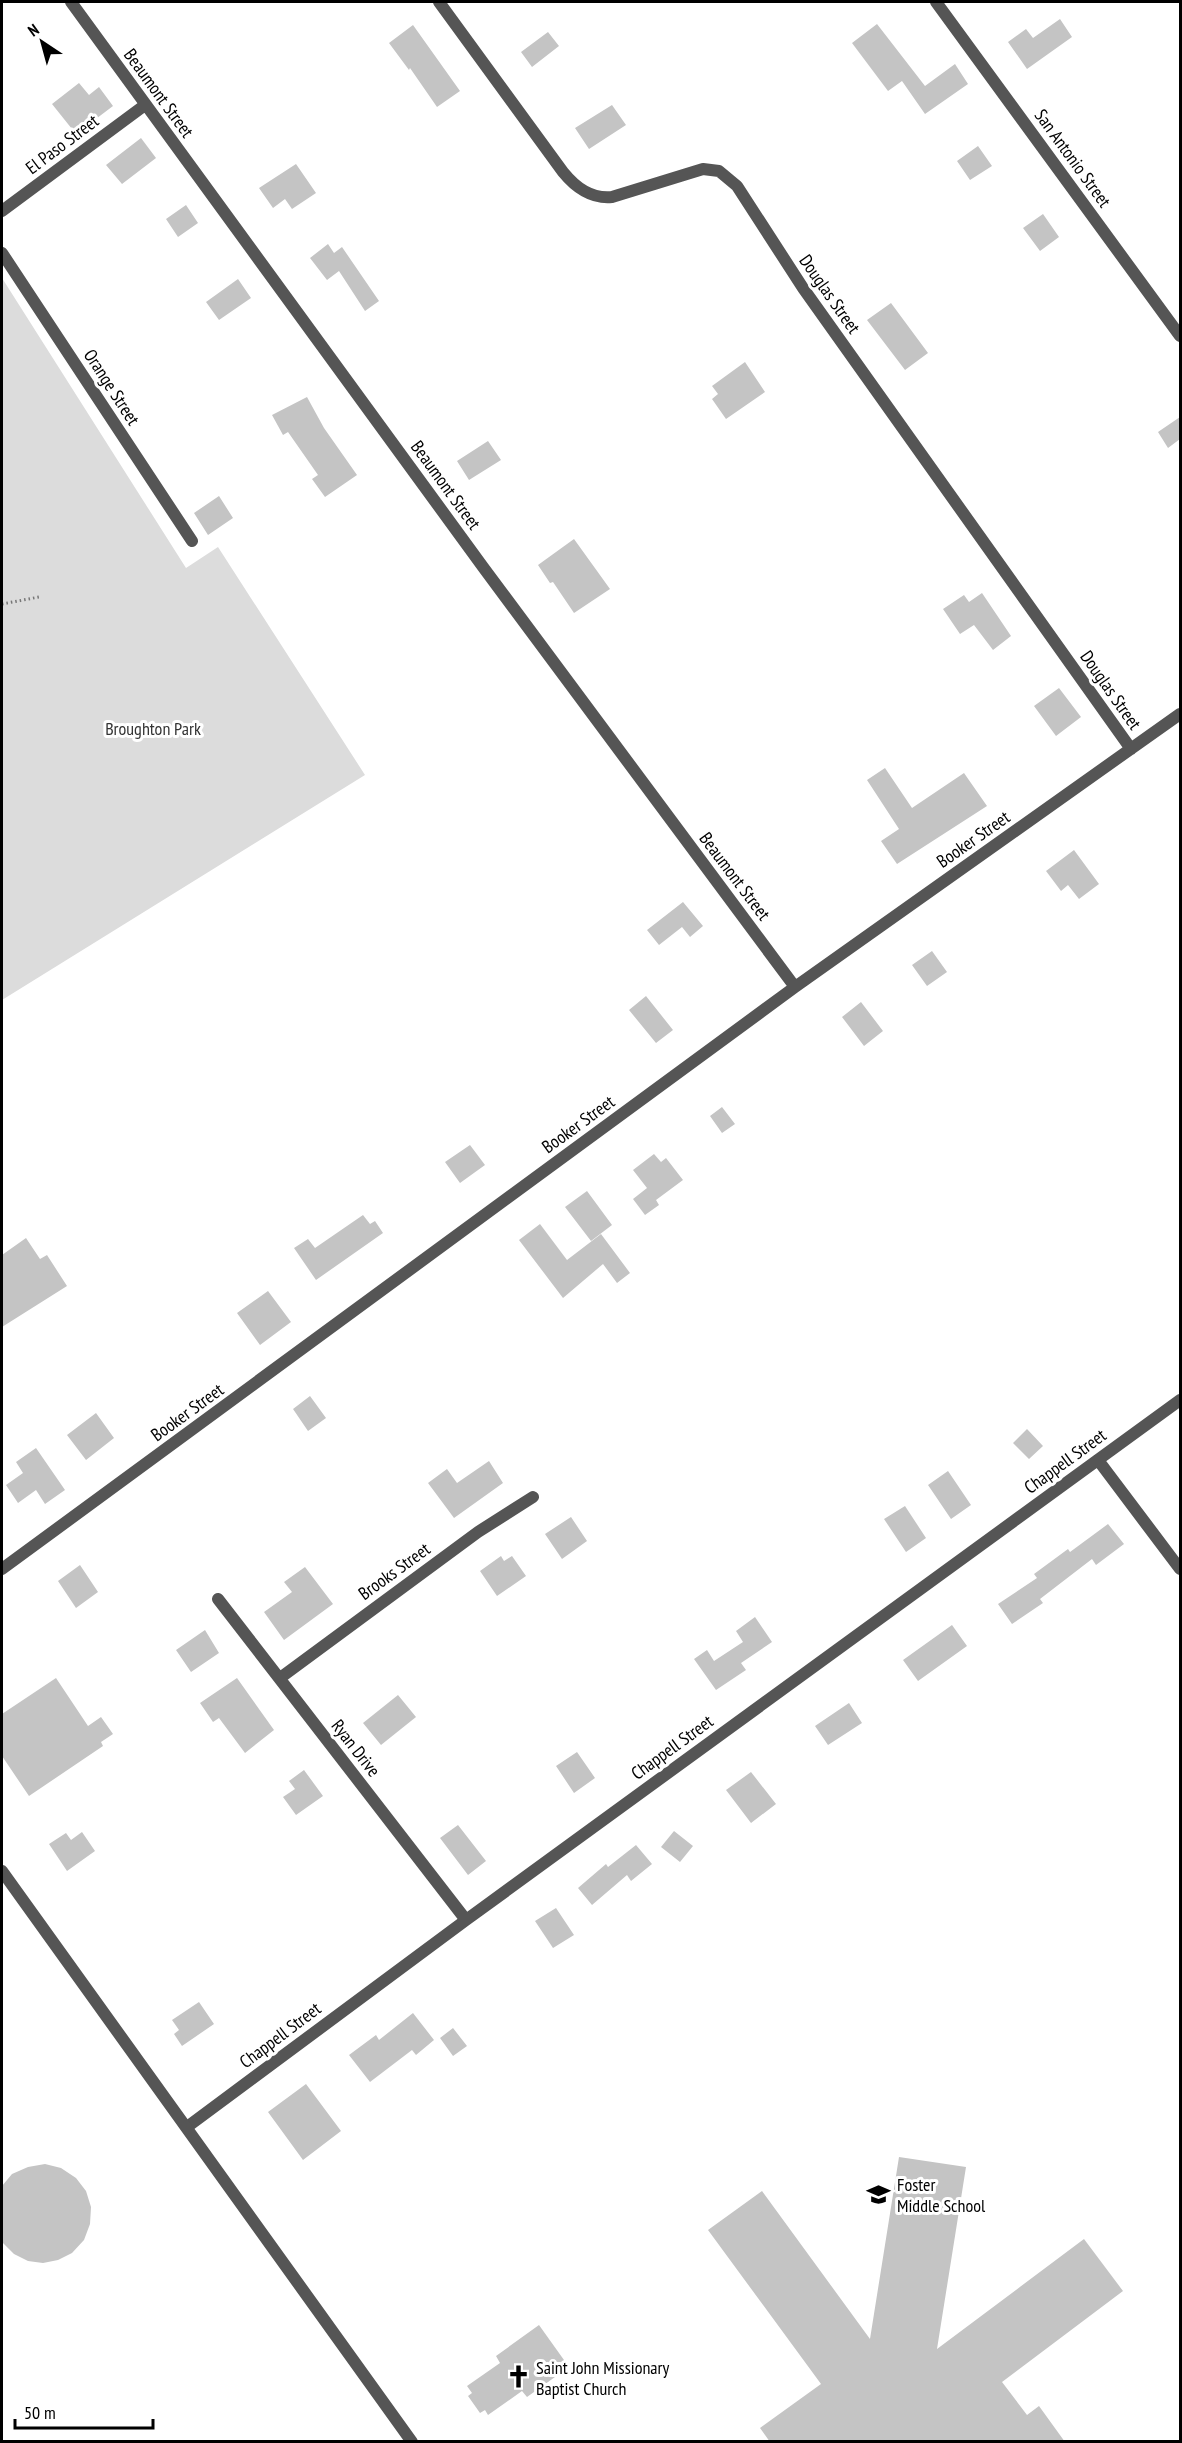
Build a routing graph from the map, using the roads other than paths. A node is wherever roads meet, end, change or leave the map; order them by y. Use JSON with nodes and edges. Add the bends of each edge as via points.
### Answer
{"nodes":[{"id":1,"x":71,"y":2,"type":"edge"},
{"id":2,"x":438,"y":2,"type":"edge"},
{"id":3,"x":936,"y":2,"type":"edge"},
{"id":4,"x":145,"y":105,"type":"junction"},
{"id":5,"x":2,"y":211,"type":"edge"},
{"id":6,"x":2,"y":253,"type":"edge"},
{"id":7,"x":1180,"y":336,"type":"edge"},
{"id":8,"x":192,"y":541,"type":"dead end"},
{"id":9,"x":1180,"y":714,"type":"edge"},
{"id":10,"x":1131,"y":749,"type":"junction"},
{"id":11,"x":795,"y":987,"type":"junction"},
{"id":12,"x":1180,"y":1400,"type":"edge"},
{"id":13,"x":1098,"y":1460,"type":"junction"},
{"id":14,"x":533,"y":1497,"type":"dead end"},
{"id":15,"x":2,"y":1569,"type":"edge"},
{"id":16,"x":1180,"y":1569,"type":"edge"},
{"id":17,"x":218,"y":1599,"type":"dead end"},
{"id":18,"x":280,"y":1678,"type":"junction"},
{"id":19,"x":2,"y":1870,"type":"edge"},
{"id":20,"x":466,"y":1920,"type":"junction"},
{"id":21,"x":187,"y":2127,"type":"junction"},
{"id":22,"x":412,"y":2442,"type":"edge"}],
"edges":[{"from":1,"to":4,"type":"street","name":"Beaumont Street"},
{"from":2,"to":10,"type":"street","name":"Douglas Street","via":[[563,172],[582,190],[612,197],[703,169],[719,171],[737,186],[803,288]]},
{"from":3,"to":7,"type":"street","name":"San Antonio Street"},
{"from":4,"to":5,"type":"street","name":"El Paso Street"},
{"from":4,"to":11,"type":"street","name":"Beaumont Street"},
{"from":6,"to":8,"type":"street","name":"Orange Street"},
{"from":9,"to":10,"type":"street","name":"Booker Street"},
{"from":10,"to":11,"type":"street","name":"Booker Street"},
{"from":11,"to":15,"type":"street","name":"Booker Street"},
{"from":12,"to":13,"type":"street","name":"Chappell Street"},
{"from":13,"to":16,"type":"street"},
{"from":13,"to":20,"type":"street","name":"Chappell Street"},
{"from":14,"to":18,"type":"street","name":"Brooks Street","via":[[478,1532]]},
{"from":17,"to":18,"type":"street","name":"Ryan Drive"},
{"from":18,"to":20,"type":"street","name":"Ryan Drive"},
{"from":19,"to":21,"type":"street"},
{"from":20,"to":21,"type":"street","name":"Chappell Street"},
{"from":21,"to":22,"type":"street"}]}
